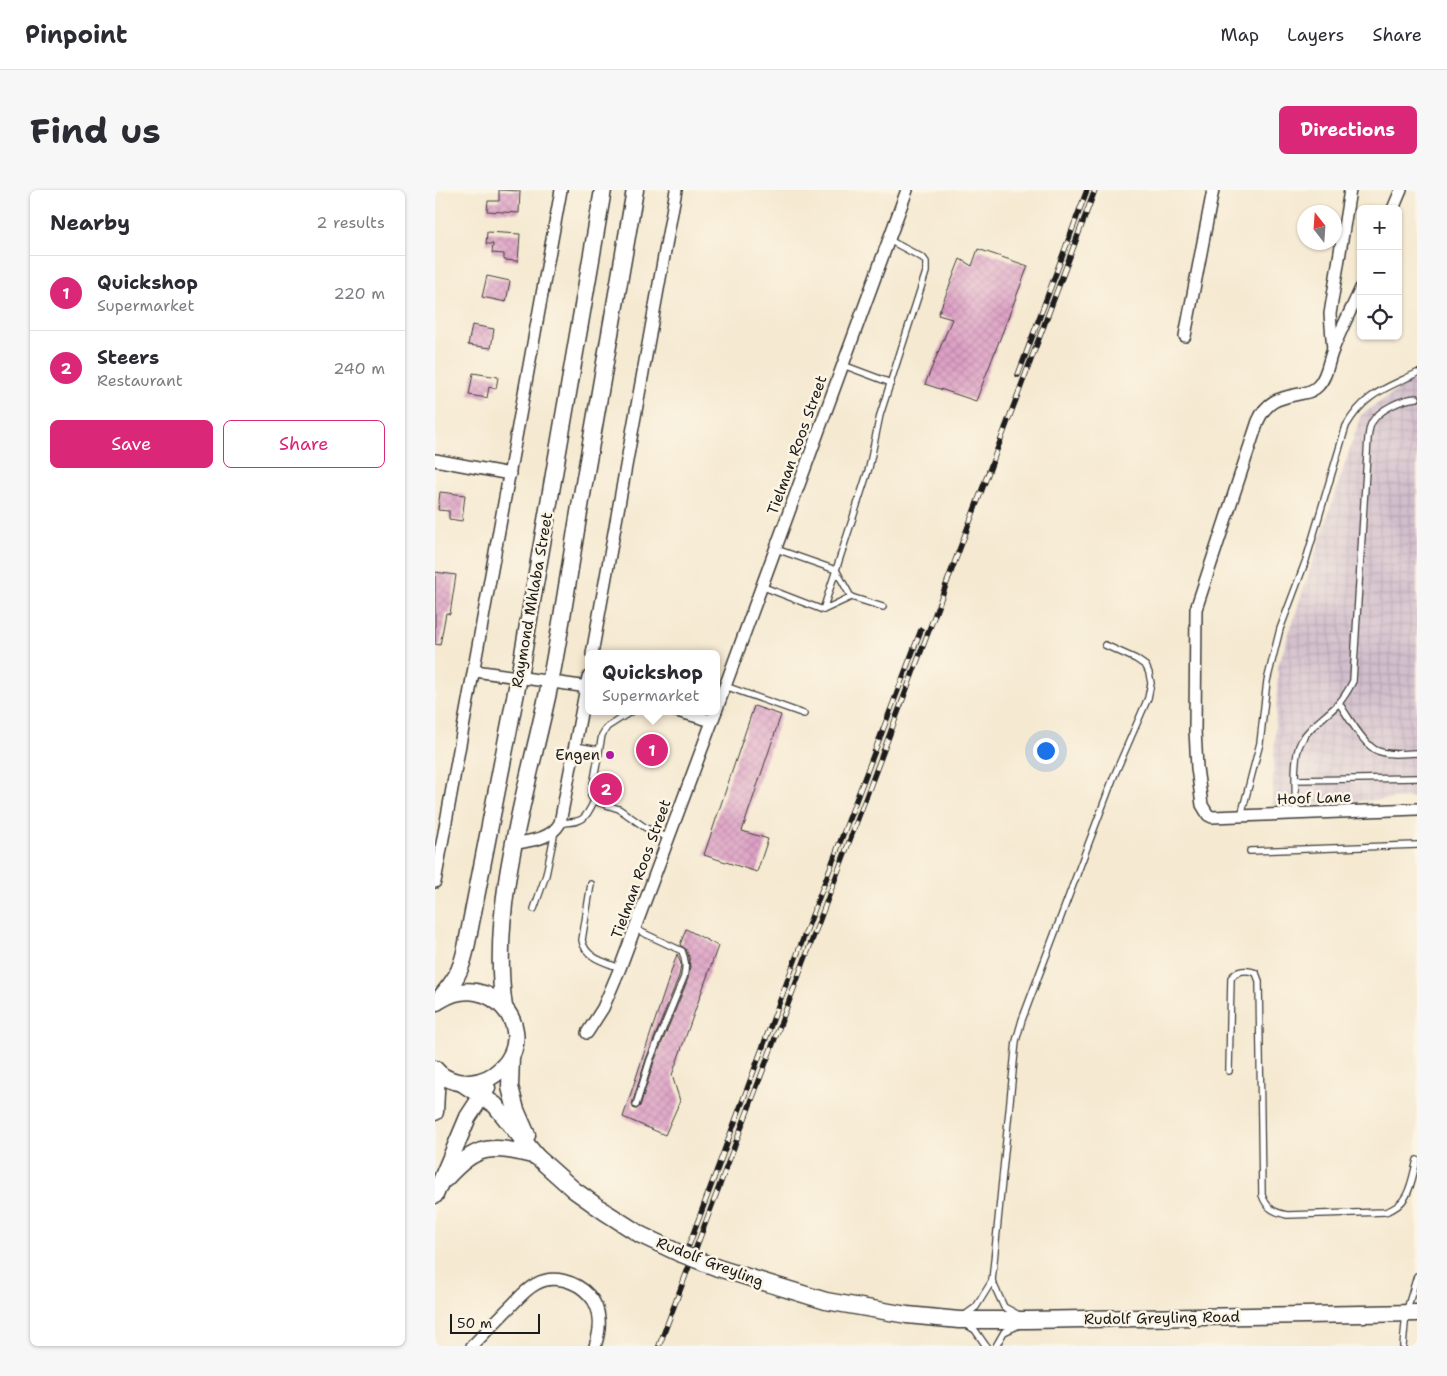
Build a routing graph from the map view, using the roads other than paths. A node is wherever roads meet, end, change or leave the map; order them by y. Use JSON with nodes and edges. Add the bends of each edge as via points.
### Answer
{"nodes":[{"id":1,"x":561,"y":190,"type":"edge"},
{"id":2,"x":603,"y":190,"type":"edge"},
{"id":3,"x":635,"y":190,"type":"edge"},
{"id":4,"x":676,"y":190,"type":"edge"},
{"id":5,"x":907,"y":190,"type":"edge"},
{"id":6,"x":1213,"y":190,"type":"edge"},
{"id":7,"x":1350,"y":190,"type":"edge"},
{"id":8,"x":1401,"y":190,"type":"edge"},
{"id":9,"x":1395,"y":205,"type":"edge"},
{"id":10,"x":889,"y":240,"type":"junction"},
{"id":11,"x":1358,"y":295,"type":"edge"},
{"id":12,"x":1185,"y":336,"type":"dead end"},
{"id":13,"x":1333,"y":350,"type":"junction"},
{"id":14,"x":843,"y":365,"type":"junction"},
{"id":15,"x":1417,"y":373,"type":"edge"},
{"id":16,"x":891,"y":383,"type":"junction"},
{"id":17,"x":1417,"y":398,"type":"edge"},
{"id":18,"x":435,"y":460,"type":"edge"},
{"id":19,"x":510,"y":474,"type":"junction"},
{"id":20,"x":774,"y":548,"type":"junction"},
{"id":21,"x":836,"y":570,"type":"junction"},
{"id":22,"x":761,"y":586,"type":"junction"},
{"id":23,"x":851,"y":597,"type":"junction"},
{"id":24,"x":883,"y":607,"type":"dead end"},
{"id":25,"x":823,"y":610,"type":"junction"},
{"id":26,"x":1105,"y":645,"type":"dead end"},
{"id":27,"x":593,"y":650,"type":"edge"},
{"id":28,"x":475,"y":670,"type":"junction"},
{"id":29,"x":519,"y":677,"type":"junction"},
{"id":30,"x":550,"y":682,"type":"junction"},
{"id":31,"x":585,"y":683,"type":"edge"},
{"id":32,"x":725,"y":686,"type":"junction"},
{"id":33,"x":585,"y":698,"type":"edge"},
{"id":34,"x":720,"y":699,"type":"edge"},
{"id":35,"x":1339,"y":703,"type":"junction"},
{"id":36,"x":804,"y":714,"type":"dead end"},
{"id":37,"x":627,"y":715,"type":"edge"},
{"id":38,"x":714,"y":715,"type":"edge"},
{"id":39,"x":575,"y":746,"type":"junction"},
{"id":40,"x":599,"y":750,"type":"junction"},
{"id":41,"x":1417,"y":753,"type":"edge"},
{"id":42,"x":1417,"y":778,"type":"edge"},
{"id":43,"x":1296,"y":780,"type":"junction"},
{"id":44,"x":594,"y":801,"type":"junction"},
{"id":45,"x":1417,"y":809,"type":"edge"},
{"id":46,"x":1297,"y":814,"type":"junction"},
{"id":47,"x":1241,"y":816,"type":"junction"},
{"id":48,"x":558,"y":827,"type":"junction"},
{"id":49,"x":669,"y":838,"type":"junction"},
{"id":50,"x":513,"y":844,"type":"junction"},
{"id":51,"x":1417,"y":845,"type":"edge"},
{"id":52,"x":1250,"y":851,"type":"dead end"},
{"id":53,"x":435,"y":882,"type":"edge"},
{"id":54,"x":591,"y":884,"type":"dead end"},
{"id":55,"x":534,"y":909,"type":"dead end"},
{"id":56,"x":635,"y":929,"type":"junction"},
{"id":57,"x":620,"y":968,"type":"junction"},
{"id":58,"x":436,"y":1004,"type":"edge"},
{"id":59,"x":504,"y":1007,"type":"junction"},
{"id":60,"x":587,"y":1032,"type":"dead end"},
{"id":61,"x":511,"y":1056,"type":"junction"},
{"id":62,"x":436,"y":1070,"type":"edge"},
{"id":63,"x":1229,"y":1071,"type":"dead end"},
{"id":64,"x":495,"y":1075,"type":"junction"},
{"id":65,"x":462,"y":1083,"type":"junction"},
{"id":66,"x":481,"y":1096,"type":"junction"},
{"id":67,"x":636,"y":1106,"type":"dead end"},
{"id":68,"x":435,"y":1112,"type":"edge"},
{"id":69,"x":536,"y":1156,"type":"junction"},
{"id":70,"x":1417,"y":1160,"type":"edge"},
{"id":71,"x":437,"y":1191,"type":"edge"},
{"id":72,"x":1417,"y":1276,"type":"edge"},
{"id":73,"x":992,"y":1281,"type":"junction"},
{"id":74,"x":1411,"y":1313,"type":"edge"},
{"id":75,"x":907,"y":1315,"type":"joint"},
{"id":76,"x":959,"y":1320,"type":"junction"},
{"id":77,"x":1028,"y":1320,"type":"junction"},
{"id":78,"x":472,"y":1346,"type":"edge"},
{"id":79,"x":595,"y":1346,"type":"edge"},
{"id":80,"x":986,"y":1346,"type":"edge"},
{"id":81,"x":996,"y":1346,"type":"edge"},
{"id":82,"x":1403,"y":1346,"type":"edge"}],
"edges":[{"from":1,"to":19,"type":"street"},
{"from":2,"to":29,"type":"main road","name":"Raymond Mhlaba Street"},
{"from":3,"to":30,"type":"main road","name":"Raymond Mhlaba Street"},
{"from":4,"to":27,"type":"street"},
{"from":5,"to":10,"type":"street","name":"Tielman Roos Street"},
{"from":6,"to":12,"type":"street"},
{"from":7,"to":13,"type":"street","via":[[1329,314]]},
{"from":8,"to":9,"type":"street"},
{"from":10,"to":14,"type":"street","name":"Tielman Roos Street"},
{"from":10,"to":16,"type":"lane","via":[[923,258],[927,267]]},
{"from":11,"to":13,"type":"street"},
{"from":13,"to":47,"type":"street","name":"Hoof Lane","via":[[1318,386],[1309,392],[1271,402],[1261,414],[1196,609],[1195,730],[1202,806],[1213,817]]},
{"from":14,"to":16,"type":"lane"},
{"from":14,"to":20,"type":"street","name":"Tielman Roos Street"},
{"from":15,"to":47,"type":"lane","via":[[1363,402],[1346,426],[1306,560],[1280,629],[1267,680],[1259,743]]},
{"from":16,"to":21,"type":"lane","via":[[878,423],[869,468]]},
{"from":17,"to":35,"type":"lane","via":[[1379,413],[1371,424],[1353,680]]},
{"from":18,"to":19,"type":"street"},
{"from":19,"to":28,"type":"street"},
{"from":20,"to":21,"type":"lane"},
{"from":20,"to":22,"type":"street","name":"Tielman Roos Street"},
{"from":21,"to":23,"type":"lane"},
{"from":21,"to":25,"type":"lane"},
{"from":22,"to":25,"type":"lane"},
{"from":22,"to":32,"type":"street","name":"Tielman Roos Street"},
{"from":23,"to":24,"type":"lane"},
{"from":23,"to":25,"type":"lane"},
{"from":26,"to":73,"type":"lane","via":[[1146,666],[1151,683],[1144,710],[1105,800],[1016,1041]]},
{"from":28,"to":29,"type":"street"},
{"from":28,"to":53,"type":"street"},
{"from":29,"to":30,"type":"street"},
{"from":29,"to":58,"type":"main road","name":"Raymond Mhlaba Street","via":[[462,964],[456,979]]},
{"from":30,"to":31,"type":"street"},
{"from":30,"to":50,"type":"main road","name":"Raymond Mhlaba Street"},
{"from":32,"to":34,"type":"street","name":"Tielman Roos Street"},
{"from":32,"to":36,"type":"lane"},
{"from":33,"to":39,"type":"street"},
{"from":35,"to":41,"type":"lane","via":[[1369,746],[1387,753]]},
{"from":35,"to":43,"type":"lane","via":[[1300,742]]},
{"from":37,"to":40,"type":"lane","via":[[607,727]]},
{"from":38,"to":49,"type":"street","name":"Tielman Roos Street"},
{"from":39,"to":40,"type":"lane"},
{"from":39,"to":48,"type":"street"},
{"from":40,"to":44,"type":"lane","via":[[591,790]]},
{"from":42,"to":43,"type":"lane"},
{"from":43,"to":46,"type":"lane"},
{"from":44,"to":48,"type":"lane","via":[[588,816]]},
{"from":44,"to":49,"type":"lane","via":[[628,814],[646,828]]},
{"from":45,"to":46,"type":"street","name":"Hoof Lane"},
{"from":46,"to":47,"type":"street","name":"Hoof Lane"},
{"from":48,"to":50,"type":"street","via":[[548,836]]},
{"from":48,"to":55,"type":"lane"},
{"from":49,"to":56,"type":"street","name":"Tielman Roos Street"},
{"from":50,"to":59,"type":"main road","name":"Raymond Mhlaba Street","via":[[500,955]]},
{"from":51,"to":52,"type":"lane"},
{"from":54,"to":57,"type":"lane","via":[[583,946],[587,953]]},
{"from":56,"to":57,"type":"street","name":"Tielman Roos Street"},
{"from":56,"to":67,"type":"lane","via":[[682,951],[686,966]]},
{"from":57,"to":60,"type":"street","name":"Tielman Roos Street","via":[[603,1008]]},
{"from":58,"to":59,"type":"main road","name":"Raymond Mhlaba Street","via":[[450,994],[464,990],[493,997]]},
{"from":59,"to":61,"type":"main road","name":"Raymond Mhlaba Street","via":[[515,1030]]},
{"from":61,"to":64,"type":"main road"},
{"from":61,"to":69,"type":"main road","name":"Rudolf Greyling","via":[[510,1087]]},
{"from":62,"to":65,"type":"main road"},
{"from":62,"to":68,"type":"main road"},
{"from":63,"to":70,"type":"lane","via":[[1231,978],[1239,971],[1251,971],[1256,973],[1259,981],[1262,1196],[1270,1209],[1277,1213],[1393,1210],[1408,1195]]},
{"from":64,"to":65,"type":"main road"},
{"from":64,"to":66,"type":"main road"},
{"from":65,"to":66,"type":"main road","name":"Rudolf Greyling"},
{"from":66,"to":69,"type":"main road","name":"Rudolf Greyling","via":[[495,1105]]},
{"from":66,"to":71,"type":"main road","via":[[468,1117]]},
{"from":69,"to":71,"type":"main road","via":[[501,1148],[480,1151],[468,1157]]},
{"from":69,"to":75,"type":"main road","name":"Rudolf Greyling","bridge":true,"via":[[605,1212],[679,1254],[825,1301]]},
{"from":72,"to":74,"type":"lane"},
{"from":73,"to":76,"type":"lane","via":[[977,1307]]},
{"from":73,"to":77,"type":"lane","via":[[1004,1307]]},
{"from":74,"to":77,"type":"main road","name":"Rudolf Greyling Road"},
{"from":74,"to":82,"type":"lane"},
{"from":75,"to":76,"type":"main road","name":"Rudolf Greyling Road"},
{"from":76,"to":77,"type":"main road","name":"Rudolf Greyling Road"},
{"from":76,"to":80,"type":"lane","via":[[975,1330]]},
{"from":77,"to":81,"type":"lane","via":[[1003,1332]]},
{"from":78,"to":79,"type":"street","via":[[526,1291],[550,1279],[577,1285],[591,1298],[600,1323]]}]}
